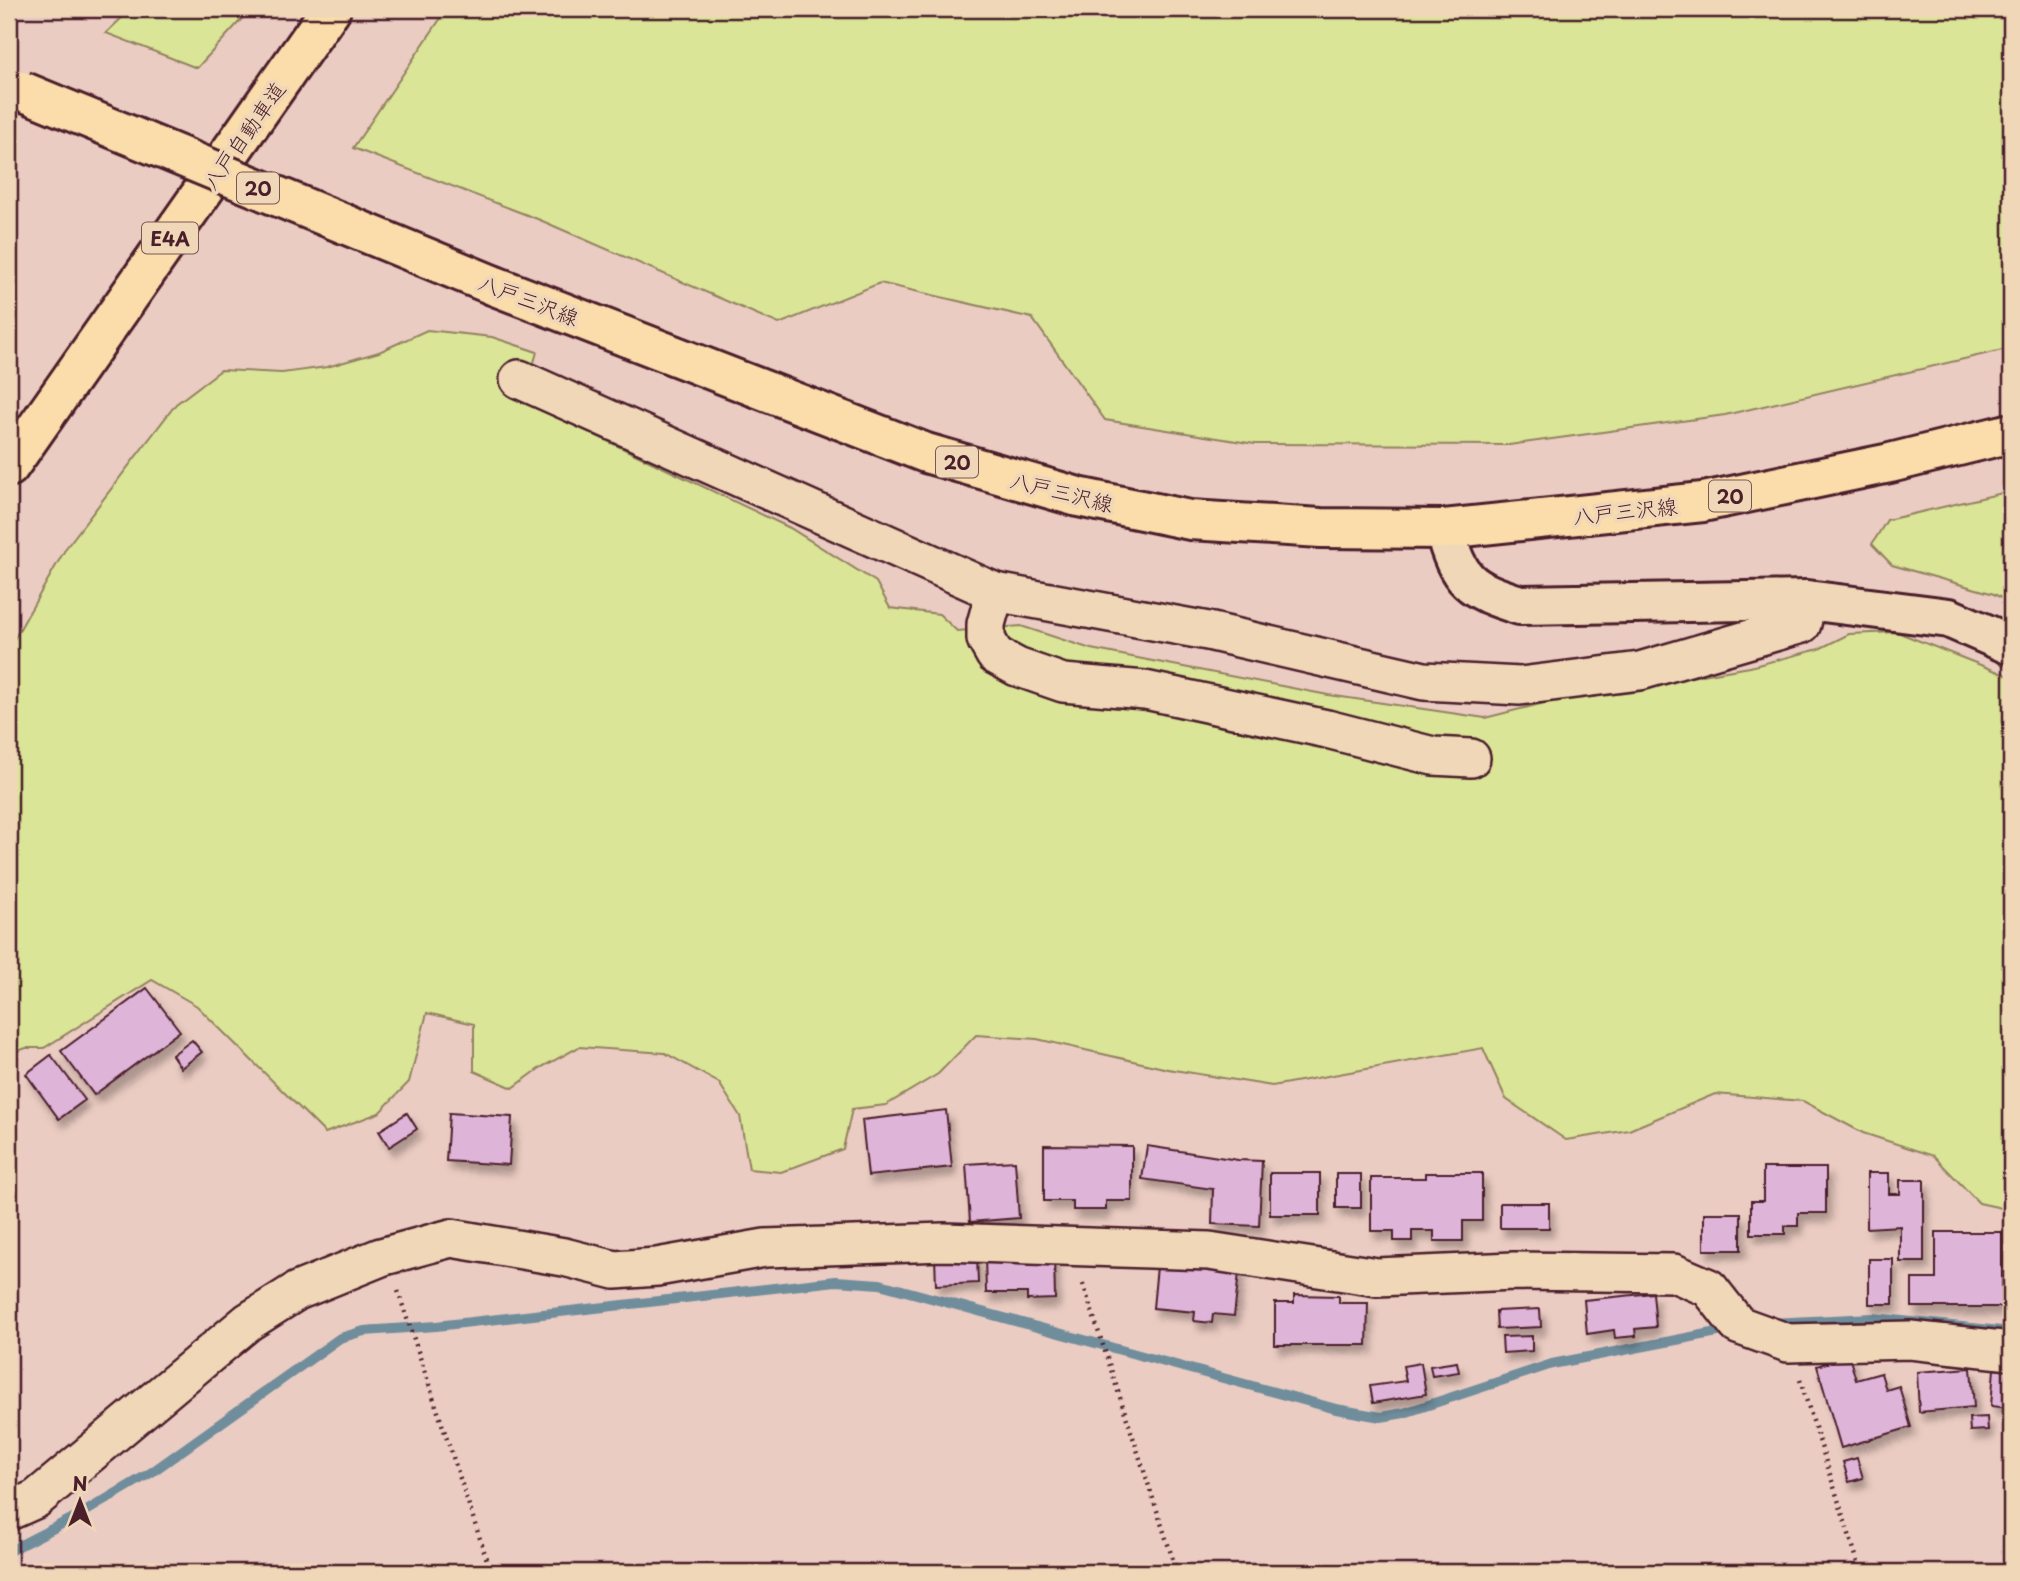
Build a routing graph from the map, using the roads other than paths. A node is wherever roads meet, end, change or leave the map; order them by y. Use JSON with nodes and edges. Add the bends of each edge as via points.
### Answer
{"nodes":[{"id":1,"x":331,"y":9,"type":"edge"},
{"id":2,"x":15,"y":88,"type":"edge"},
{"id":3,"x":519,"y":379,"type":"dead end"},
{"id":4,"x":2011,"y":433,"type":"edge"},
{"id":5,"x":9,"y":467,"type":"edge"},
{"id":6,"x":1444,"y":529,"type":"junction"},
{"id":7,"x":995,"y":592,"type":"junction"},
{"id":8,"x":1807,"y":600,"type":"junction"},
{"id":9,"x":2011,"y":645,"type":"edge"},
{"id":10,"x":1471,"y":758,"type":"dead end"},
{"id":11,"x":2011,"y":1352,"type":"edge"},
{"id":12,"x":9,"y":1511,"type":"edge"}],
"edges":[{"from":1,"to":5,"type":"main road","name":"八戸自動車道","number":"E4A"},
{"from":2,"to":6,"type":"main road","name":"八戸三沢線","number":"20","bridge":true,"via":[[495,286],[926,453],[1078,497],[1190,520]]},
{"from":3,"to":7,"type":"street"},
{"from":4,"to":6,"type":"main road","name":"八戸三沢線","number":"20","via":[[1703,502]]},
{"from":6,"to":8,"type":"street","via":[[1454,564],[1479,592],[1520,605]]},
{"from":7,"to":8,"type":"street","via":[[1208,631],[1424,681],[1520,686],[1640,671],[1778,632],[1802,624]]},
{"from":7,"to":10,"type":"street","via":[[986,639],[995,655],[1040,675],[1063,683],[1146,690],[1433,756]]},
{"from":8,"to":9,"type":"street","via":[[1949,618]]},
{"from":11,"to":12,"type":"street","via":[[1910,1340],[1788,1343],[1738,1325],[1709,1288],[1674,1273],[1514,1271],[1377,1277],[1209,1251],[944,1242],[765,1248],[615,1270],[451,1238],[381,1257],[297,1291],[248,1322],[36,1499]]}]}
